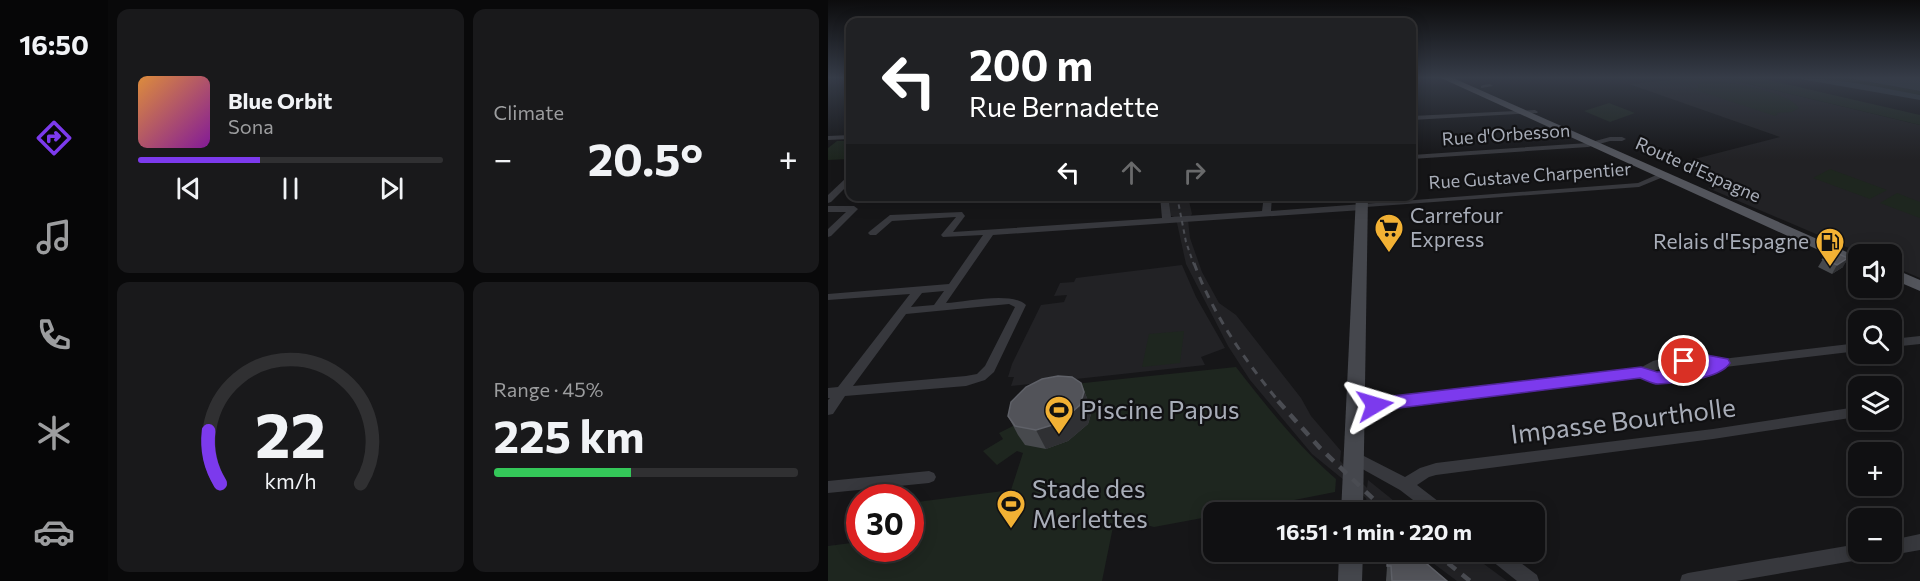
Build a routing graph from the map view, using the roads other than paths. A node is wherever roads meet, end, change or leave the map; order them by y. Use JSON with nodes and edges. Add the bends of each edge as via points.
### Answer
{"nodes":[{"id":1,"x":1507,"y":105,"type":"edge"},
{"id":2,"x":1518,"y":105,"type":"edge"},
{"id":3,"x":1522,"y":112,"type":"junction"},
{"id":4,"x":1535,"y":112,"type":"junction"},
{"id":5,"x":1416,"y":118,"type":"edge"},
{"id":6,"x":846,"y":137,"type":"edge"},
{"id":7,"x":828,"y":138,"type":"edge"},
{"id":8,"x":1622,"y":139,"type":"dead end"},
{"id":9,"x":1604,"y":140,"type":"junction"},
{"id":10,"x":1416,"y":156,"type":"edge"},
{"id":11,"x":1664,"y":176,"type":"junction"},
{"id":12,"x":846,"y":183,"type":"edge"},
{"id":13,"x":1416,"y":199,"type":"edge"},
{"id":14,"x":828,"y":200,"type":"edge"},
{"id":15,"x":1165,"y":201,"type":"edge"},
{"id":16,"x":1268,"y":201,"type":"edge"},
{"id":17,"x":1393,"y":201,"type":"edge"},
{"id":18,"x":1362,"y":203,"type":"edge"},
{"id":19,"x":828,"y":209,"type":"edge"},
{"id":20,"x":1266,"y":213,"type":"junction"},
{"id":21,"x":1167,"y":220,"type":"junction"},
{"id":22,"x":990,"y":232,"type":"junction"},
{"id":23,"x":873,"y":233,"type":"dead end"},
{"id":24,"x":828,"y":234,"type":"edge"},
{"id":25,"x":1848,"y":253,"type":"edge"},
{"id":26,"x":1848,"y":259,"type":"edge"},
{"id":27,"x":1902,"y":278,"type":"edge"},
{"id":28,"x":1902,"y":282,"type":"edge"},
{"id":29,"x":1920,"y":286,"type":"edge"},
{"id":30,"x":951,"y":287,"type":"junction"},
{"id":31,"x":919,"y":289,"type":"junction"},
{"id":32,"x":1920,"y":290,"type":"edge"},
{"id":33,"x":828,"y":297,"type":"edge"},
{"id":34,"x":938,"y":307,"type":"junction"},
{"id":35,"x":902,"y":311,"type":"junction"},
{"id":36,"x":1920,"y":340,"type":"edge"},
{"id":37,"x":1902,"y":342,"type":"edge"},
{"id":38,"x":1848,"y":348,"type":"edge"},
{"id":39,"x":835,"y":393,"type":"edge"},
{"id":40,"x":1356,"y":406,"type":"junction"},
{"id":41,"x":828,"y":410,"type":"edge"},
{"id":42,"x":1848,"y":413,"type":"edge"},
{"id":43,"x":1353,"y":457,"type":"junction"},
{"id":44,"x":928,"y":477,"type":"dead end"},
{"id":45,"x":1405,"y":485,"type":"junction"},
{"id":46,"x":828,"y":487,"type":"edge"},
{"id":47,"x":1352,"y":502,"type":"edge"},
{"id":48,"x":1427,"y":502,"type":"edge"},
{"id":49,"x":1920,"y":542,"type":"edge"},
{"id":50,"x":1902,"y":545,"type":"edge"},
{"id":51,"x":1848,"y":554,"type":"edge"},
{"id":52,"x":1351,"y":562,"type":"edge"},
{"id":53,"x":1506,"y":562,"type":"edge"},
{"id":54,"x":1350,"y":581,"type":"edge"},
{"id":55,"x":1531,"y":581,"type":"edge"},
{"id":56,"x":1688,"y":581,"type":"edge"}],
"edges":[{"from":1,"to":3,"type":"main road","name":"Route d'Espagne"},
{"from":2,"to":4,"type":"main road","name":"Route d'Espagne"},
{"from":3,"to":4,"type":"street","name":"Route d'Espagne"},
{"from":3,"to":5,"type":"street"},
{"from":3,"to":9,"type":"main road","name":"Route d'Espagne"},
{"from":4,"to":9,"type":"main road","name":"Route d'Espagne"},
{"from":6,"to":7,"type":"street"},
{"from":8,"to":9,"type":"street","name":"Route d'Espagne"},
{"from":9,"to":10,"type":"street","name":"Rue d'Orbesson"},
{"from":9,"to":11,"type":"main road","name":"Route d'Espagne"},
{"from":9,"to":25,"type":"main road","name":"Route d'Espagne"},
{"from":11,"to":13,"type":"street","name":"Rue Gustave Charpentier","via":[[1639,185]]},
{"from":11,"to":26,"type":"main road","name":"Route d'Espagne"},
{"from":12,"to":14,"type":"street"},
{"from":15,"to":21,"type":"street"},
{"from":16,"to":20,"type":"street"},
{"from":17,"to":18,"type":"street","name":"Rue Gustave Charpentier"},
{"from":18,"to":20,"type":"street","name":"Rue Gustave Charpentier"},
{"from":18,"to":40,"type":"main road"},
{"from":19,"to":24,"type":"street","via":[[854,209]]},
{"from":20,"to":21,"type":"street","name":"Rue Gustave Charpentier"},
{"from":21,"to":22,"type":"street","name":"Rue Gustave Charpentier"},
{"from":22,"to":23,"type":"street","name":"Rue Gustave Charpentier","via":[[946,235],[961,216],[953,213],[890,218]]},
{"from":22,"to":30,"type":"street"},
{"from":27,"to":29,"type":"main road"},
{"from":28,"to":32,"type":"main road"},
{"from":30,"to":31,"type":"street"},
{"from":30,"to":34,"type":"street"},
{"from":31,"to":33,"type":"street"},
{"from":31,"to":35,"type":"street"},
{"from":34,"to":35,"type":"street"},
{"from":34,"to":39,"type":"street","via":[[1018,302],[1021,305],[990,369],[981,377]]},
{"from":35,"to":39,"type":"street"},
{"from":36,"to":37,"type":"street"},
{"from":38,"to":40,"type":"street","via":[[1722,363],[1711,370],[1656,378],[1641,373]]},
{"from":39,"to":41,"type":"street"},
{"from":40,"to":43,"type":"main road"},
{"from":42,"to":45,"type":"street","name":"Impasse Bourtholle","via":[[1436,469]]},
{"from":43,"to":45,"type":"street"},
{"from":43,"to":47,"type":"main road"},
{"from":44,"to":46,"type":"street"},
{"from":45,"to":48,"type":"street"},
{"from":49,"to":50,"type":"street"},
{"from":51,"to":56,"type":"street"},
{"from":52,"to":54,"type":"main road"},
{"from":53,"to":55,"type":"street"}]}
